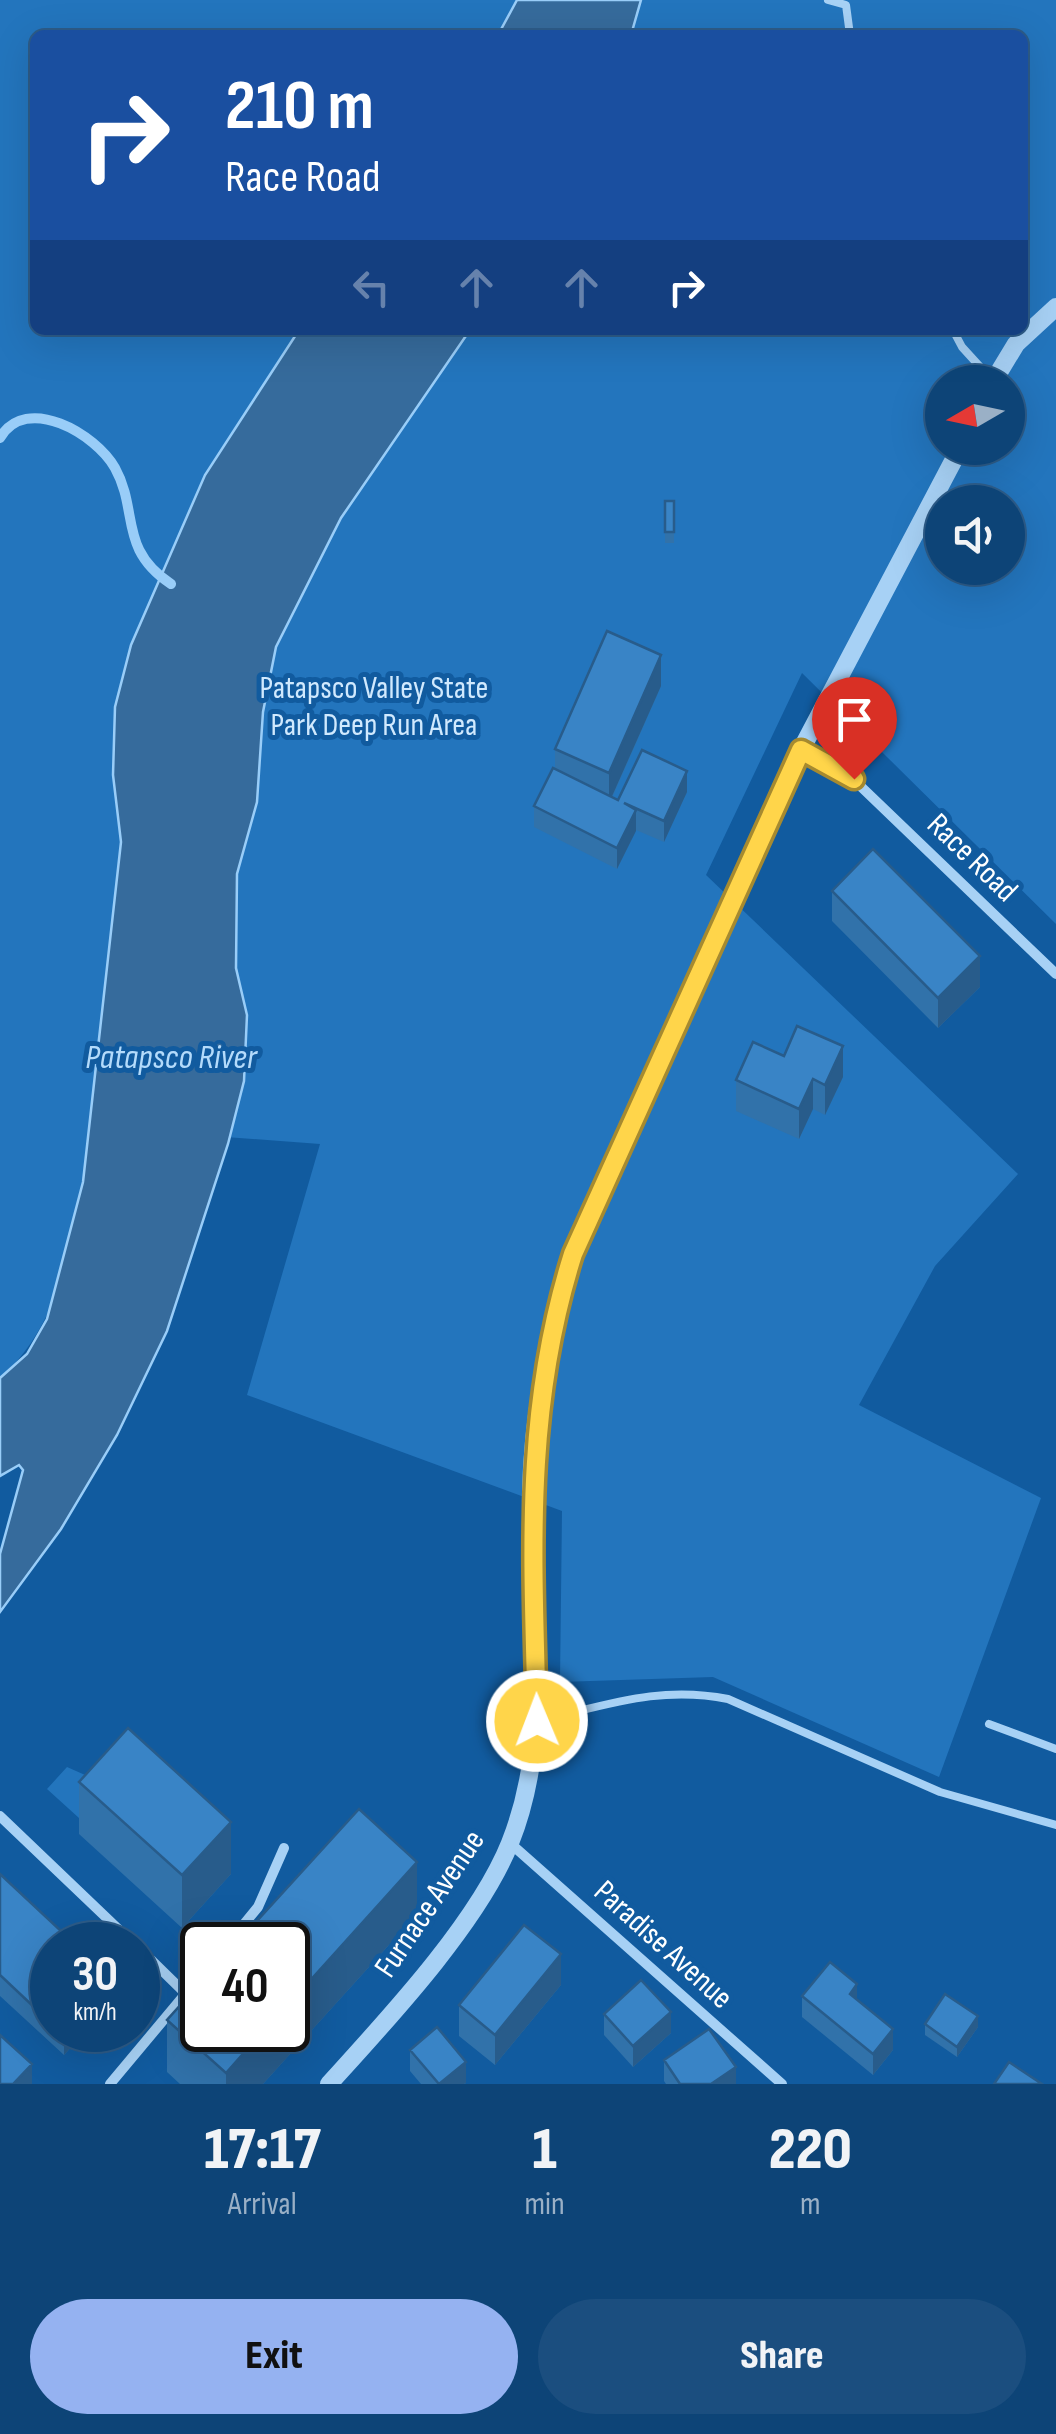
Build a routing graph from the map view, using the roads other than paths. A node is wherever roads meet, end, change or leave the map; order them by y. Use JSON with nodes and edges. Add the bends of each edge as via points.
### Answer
{"nodes":[{"id":1,"x":828,"y":0,"type":"edge"},
{"id":2,"x":849,"y":30,"type":"edge"},
{"id":3,"x":1056,"y":307,"type":"edge"},
{"id":4,"x":1028,"y":333,"type":"edge"},
{"id":5,"x":956,"y":335,"type":"edge"},
{"id":6,"x":1026,"y":335,"type":"edge"},
{"id":7,"x":978,"y":365,"type":"edge"},
{"id":8,"x":1003,"y":365,"type":"edge"},
{"id":9,"x":951,"y":465,"type":"edge"},
{"id":10,"x":801,"y":750,"type":"junction"},
{"id":11,"x":1056,"y":974,"type":"edge"},
{"id":12,"x":537,"y":1721,"type":"junction"},
{"id":13,"x":989,"y":1724,"type":"dead end"},
{"id":14,"x":1056,"y":1749,"type":"edge"},
{"id":15,"x":0,"y":1816,"type":"edge"},
{"id":16,"x":1056,"y":1825,"type":"edge"},
{"id":17,"x":510,"y":1843,"type":"junction"},
{"id":18,"x":284,"y":1848,"type":"dead end"},
{"id":19,"x":111,"y":1922,"type":"edge"},
{"id":20,"x":246,"y":1922,"type":"edge"},
{"id":21,"x":160,"y":1969,"type":"edge"},
{"id":22,"x":180,"y":1988,"type":"edge"},
{"id":23,"x":180,"y":2001,"type":"edge"},
{"id":24,"x":110,"y":2084,"type":"edge"},
{"id":25,"x":328,"y":2084,"type":"edge"},
{"id":26,"x":782,"y":2084,"type":"edge"}],
"edges":[{"from":1,"to":2,"type":"lane","via":[[846,5]]},
{"from":3,"to":4,"type":"street"},
{"from":5,"to":7,"type":"lane"},
{"from":6,"to":8,"type":"street"},
{"from":9,"to":10,"type":"street","name":"Furnace Avenue"},
{"from":10,"to":11,"type":"street","name":"Race Road","via":[[854,779]]},
{"from":10,"to":12,"type":"street","name":"Furnace Avenue","via":[[593,1204],[556,1307],[540,1386],[532,1490]]},
{"from":12,"to":16,"type":"lane","via":[[667,1691],[694,1692],[728,1699],[940,1792]]},
{"from":12,"to":17,"type":"street","name":"Furnace Avenue"},
{"from":13,"to":14,"type":"lane"},
{"from":15,"to":19,"type":"street"},
{"from":17,"to":25,"type":"street","name":"Furnace Avenue","via":[[430,1965]]},
{"from":17,"to":26,"type":"street","name":"Paradise Avenue"},
{"from":18,"to":20,"type":"street"},
{"from":21,"to":22,"type":"street"},
{"from":23,"to":24,"type":"street"}]}
